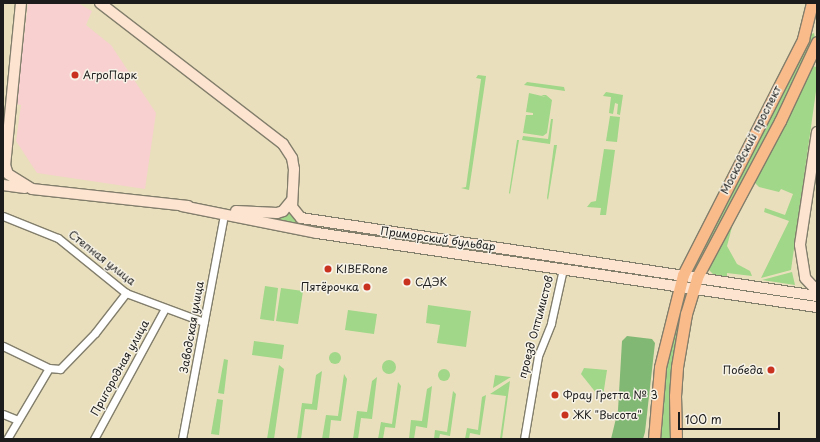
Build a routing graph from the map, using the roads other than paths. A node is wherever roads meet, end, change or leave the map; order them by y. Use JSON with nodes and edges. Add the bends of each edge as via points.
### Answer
{"nodes":[{"id":1,"x":21,"y":3,"type":"edge"},
{"id":2,"x":100,"y":3,"type":"edge"},
{"id":3,"x":812,"y":3,"type":"edge"},
{"id":4,"x":817,"y":25,"type":"edge"},
{"id":5,"x":803,"y":39,"type":"junction"},
{"id":6,"x":817,"y":42,"type":"edge"},
{"id":7,"x":817,"y":132,"type":"edge"},
{"id":8,"x":4,"y":167,"type":"edge"},
{"id":9,"x":3,"y":185,"type":"edge"},
{"id":10,"x":32,"y":189,"type":"junction"},
{"id":11,"x":291,"y":201,"type":"junction"},
{"id":12,"x":182,"y":206,"type":"junction"},
{"id":13,"x":3,"y":216,"type":"edge"},
{"id":14,"x":223,"y":220,"type":"dead end"},
{"id":15,"x":319,"y":222,"type":"junction"},
{"id":16,"x":317,"y":233,"type":"junction"},
{"id":17,"x":565,"y":257,"type":"junction"},
{"id":18,"x":562,"y":269,"type":"junction"},
{"id":19,"x":682,"y":274,"type":"junction"},
{"id":20,"x":697,"y":277,"type":"junction"},
{"id":21,"x":678,"y":288,"type":"junction"},
{"id":22,"x":693,"y":290,"type":"junction"},
{"id":23,"x":817,"y":291,"type":"edge"},
{"id":24,"x":126,"y":292,"type":"junction"},
{"id":25,"x":817,"y":296,"type":"edge"},
{"id":26,"x":817,"y":307,"type":"edge"},
{"id":27,"x":165,"y":308,"type":"junction"},
{"id":28,"x":204,"y":322,"type":"junction"},
{"id":29,"x":3,"y":346,"type":"edge"},
{"id":30,"x":49,"y":368,"type":"junction"},
{"id":31,"x":3,"y":414,"type":"edge"},
{"id":32,"x":18,"y":420,"type":"junction"},
{"id":33,"x":7,"y":439,"type":"edge"},
{"id":34,"x":94,"y":439,"type":"edge"},
{"id":35,"x":182,"y":439,"type":"edge"},
{"id":36,"x":524,"y":439,"type":"edge"},
{"id":37,"x":654,"y":439,"type":"edge"},
{"id":38,"x":676,"y":439,"type":"edge"}],
"edges":[{"from":1,"to":8,"type":"main road"},
{"from":2,"to":11,"type":"main road","via":[[283,144],[292,158],[294,169]]},
{"from":3,"to":5,"type":"main road","name":"Московский проспект"},
{"from":4,"to":5,"type":"main road","via":[[812,27]]},
{"from":5,"to":19,"type":"main road","name":"Московский проспект"},
{"from":6,"to":20,"type":"main road","name":"Московский проспект","via":[[780,121]]},
{"from":7,"to":23,"type":"main road","via":[[800,257],[805,278]]},
{"from":8,"to":10,"type":"main road","via":[[13,179]]},
{"from":9,"to":10,"type":"main road"},
{"from":10,"to":12,"type":"main road"},
{"from":11,"to":12,"type":"main road","via":[[283,211],[270,214]]},
{"from":11,"to":15,"type":"main road","name":"Приморский бульвар","via":[[294,212],[301,218]]},
{"from":12,"to":16,"type":"main road","name":"Приморский бульвар"},
{"from":13,"to":24,"type":"street","name":"Степная улица","via":[[58,238]]},
{"from":14,"to":28,"type":"street","name":"Заводская улица"},
{"from":15,"to":16,"type":"main road"},
{"from":15,"to":17,"type":"main road","name":"Приморский бульвар"},
{"from":16,"to":18,"type":"main road","name":"Приморский бульвар"},
{"from":17,"to":18,"type":"main road"},
{"from":17,"to":19,"type":"main road","name":"Приморский бульвар"},
{"from":18,"to":21,"type":"main road","name":"Приморский бульвар"},
{"from":18,"to":36,"type":"street","name":"проезд Оптимистов","via":[[551,323],[538,356]]},
{"from":19,"to":20,"type":"main road","name":"Приморский бульвар"},
{"from":19,"to":21,"type":"main road","name":"Московский проспект"},
{"from":20,"to":22,"type":"main road","name":"Московский проспект"},
{"from":20,"to":25,"type":"main road"},
{"from":21,"to":22,"type":"main road","name":"Приморский бульвар"},
{"from":21,"to":37,"type":"main road","name":"Московский проспект","via":[[660,367]]},
{"from":22,"to":26,"type":"main road","name":"Приморский бульвар"},
{"from":22,"to":38,"type":"main road","name":"Московский проспект","via":[[677,367]]},
{"from":24,"to":27,"type":"street","name":"Степная улица"},
{"from":24,"to":30,"type":"street","via":[[95,333],[60,369]]},
{"from":27,"to":28,"type":"street","name":"Степная улица"},
{"from":27,"to":34,"type":"street","name":"Пригородная улица"},
{"from":28,"to":35,"type":"street","name":"Заводская улица"},
{"from":29,"to":30,"type":"street"},
{"from":30,"to":32,"type":"street"},
{"from":31,"to":32,"type":"street"},
{"from":32,"to":33,"type":"street"}]}
